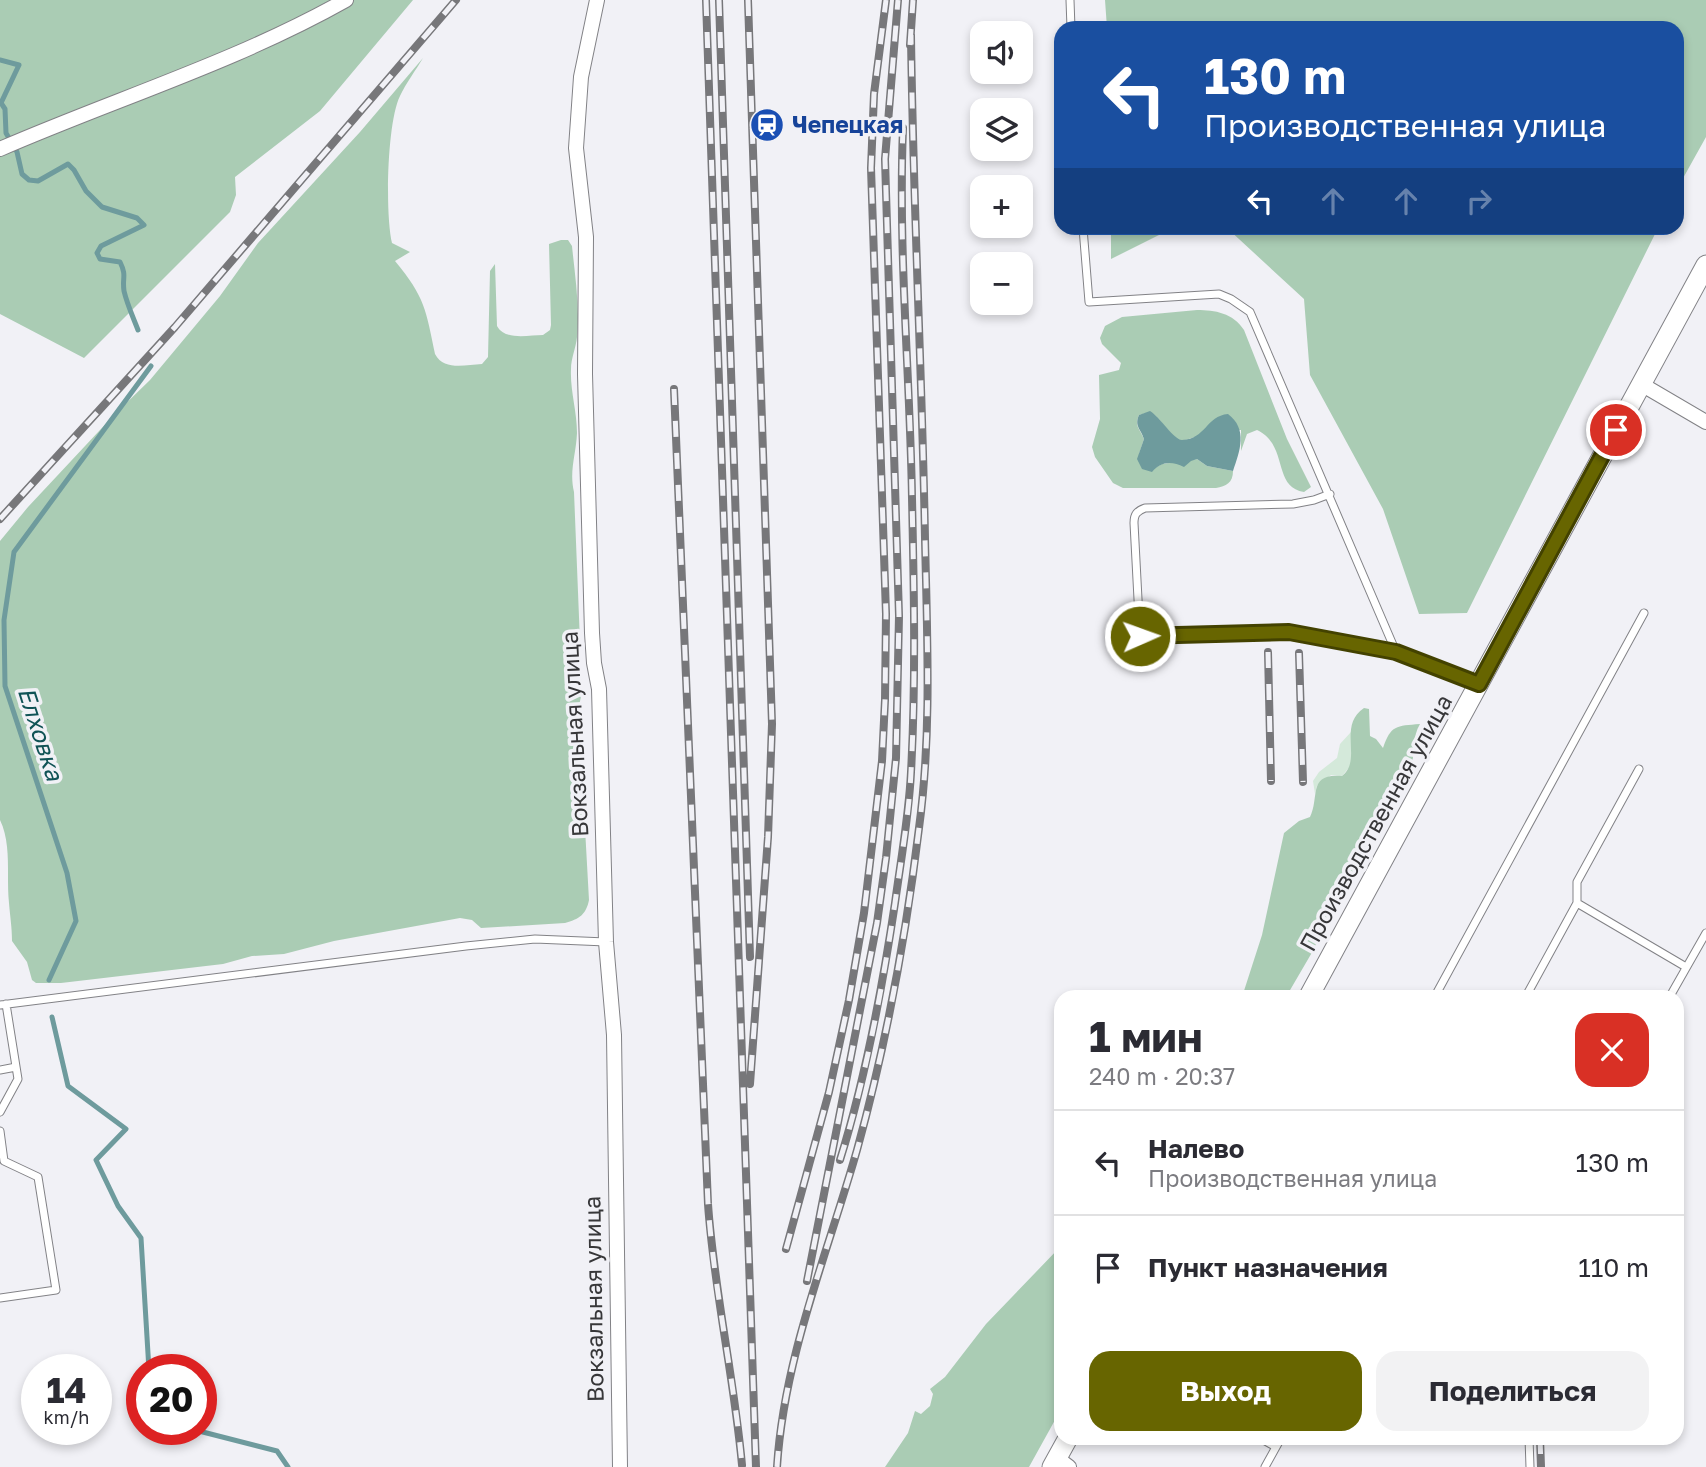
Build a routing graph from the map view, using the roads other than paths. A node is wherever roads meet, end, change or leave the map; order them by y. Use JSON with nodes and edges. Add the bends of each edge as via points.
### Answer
{"nodes":[{"id":1,"x":345,"y":0,"type":"edge"},
{"id":2,"x":597,"y":0,"type":"edge"},
{"id":3,"x":1070,"y":0,"type":"edge"},
{"id":4,"x":1071,"y":21,"type":"edge"},
{"id":5,"x":0,"y":149,"type":"edge"},
{"id":6,"x":1084,"y":235,"type":"edge"},
{"id":7,"x":1706,"y":265,"type":"edge"},
{"id":8,"x":1642,"y":384,"type":"junction"},
{"id":9,"x":1706,"y":422,"type":"edge"},
{"id":10,"x":1329,"y":495,"type":"junction"},
{"id":11,"x":1644,"y":613,"type":"dead end"},
{"id":12,"x":1396,"y":652,"type":"junction"},
{"id":13,"x":1479,"y":684,"type":"junction"},
{"id":14,"x":1639,"y":769,"type":"dead end"},
{"id":15,"x":1577,"y":903,"type":"junction"},
{"id":16,"x":1706,"y":933,"type":"edge"},
{"id":17,"x":606,"y":942,"type":"junction"},
{"id":18,"x":1686,"y":967,"type":"junction"},
{"id":19,"x":1312,"y":990,"type":"edge"},
{"id":20,"x":1438,"y":990,"type":"edge"},
{"id":21,"x":1529,"y":990,"type":"edge"},
{"id":22,"x":1673,"y":990,"type":"edge"},
{"id":23,"x":3,"y":1004,"type":"edge"},
{"id":24,"x":16,"y":1067,"type":"junction"},
{"id":25,"x":0,"y":1070,"type":"edge"},
{"id":26,"x":0,"y":1112,"type":"edge"},
{"id":27,"x":0,"y":1131,"type":"edge"},
{"id":28,"x":0,"y":1298,"type":"edge"},
{"id":29,"x":1066,"y":1445,"type":"edge"},
{"id":30,"x":1272,"y":1445,"type":"edge"},
{"id":31,"x":1529,"y":1445,"type":"edge"},
{"id":32,"x":1276,"y":1447,"type":"joint"},
{"id":33,"x":1060,"y":1464,"type":"edge"},
{"id":34,"x":620,"y":1467,"type":"edge"},
{"id":35,"x":1265,"y":1467,"type":"edge"},
{"id":36,"x":1530,"y":1467,"type":"edge"}],
"edges":[{"from":1,"to":5,"type":"street","via":[[239,55]]},
{"from":2,"to":17,"type":"street","name":"Вокзальная улица","via":[[582,76],[576,148],[586,237],[589,524]]},
{"from":3,"to":4,"type":"lane"},
{"from":6,"to":10,"type":"lane","via":[[1090,302],[1219,294],[1250,312]]},
{"from":7,"to":8,"type":"main road","name":"Производственная улица"},
{"from":8,"to":9,"type":"street"},
{"from":8,"to":13,"type":"main road","name":"Производственная улица"},
{"from":10,"to":12,"type":"lane"},
{"from":10,"to":12,"type":"lane","via":[[1293,504],[1138,511],[1134,523],[1140,636],[1278,631]]},
{"from":11,"to":20,"type":"lane"},
{"from":12,"to":13,"type":"lane"},
{"from":13,"to":19,"type":"main road","name":"Производственная улица"},
{"from":14,"to":15,"type":"lane","via":[[1577,882]]},
{"from":15,"to":18,"type":"lane"},
{"from":15,"to":21,"type":"lane"},
{"from":16,"to":18,"type":"lane"},
{"from":17,"to":23,"type":"lane","via":[[535,939],[466,946]]},
{"from":17,"to":34,"type":"street","name":"Вокзальная улица","via":[[614,1035]]},
{"from":18,"to":22,"type":"lane"},
{"from":23,"to":24,"type":"lane"},
{"from":24,"to":25,"type":"lane"},
{"from":24,"to":26,"type":"lane","via":[[18,1079]]},
{"from":27,"to":28,"type":"lane","via":[[4,1161],[38,1177],[56,1290]]},
{"from":29,"to":33,"type":"main road"},
{"from":30,"to":32,"type":"lane"},
{"from":31,"to":36,"type":"lane"},
{"from":32,"to":35,"type":"lane"}]}
